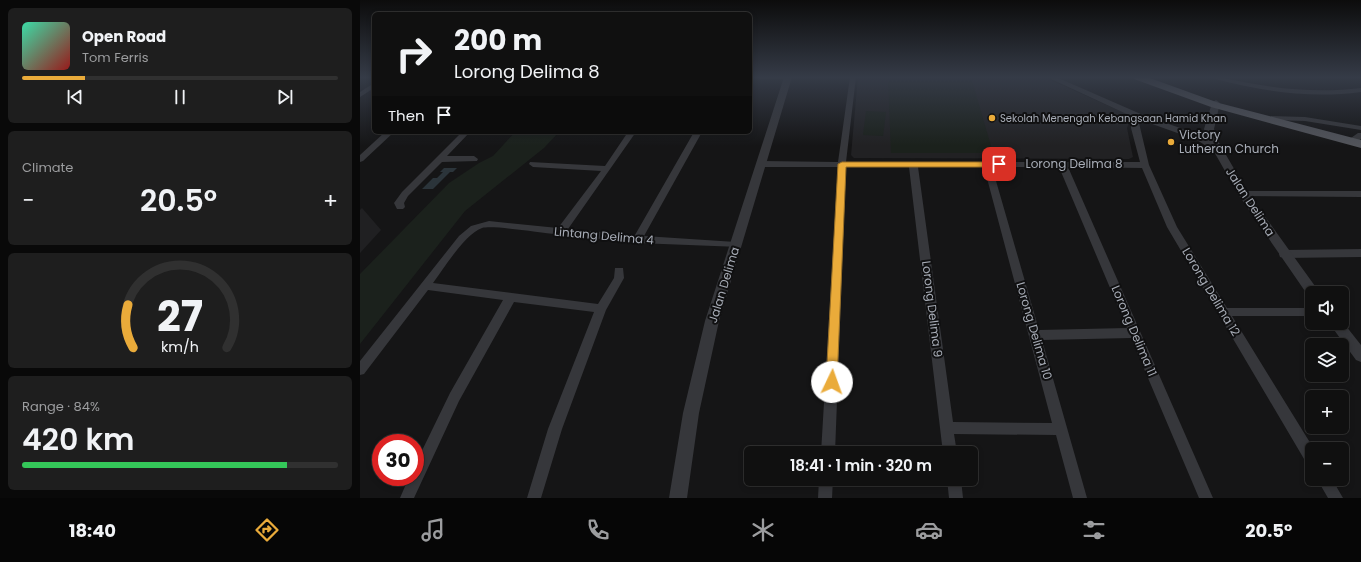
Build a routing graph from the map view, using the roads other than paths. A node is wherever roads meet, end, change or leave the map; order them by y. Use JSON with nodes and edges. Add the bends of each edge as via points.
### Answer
{"nodes":[{"id":1,"x":781,"y":100,"type":"edge"},
{"id":2,"x":850,"y":100,"type":"edge"},
{"id":3,"x":1103,"y":100,"type":"edge"},
{"id":4,"x":1204,"y":100,"type":"edge"},
{"id":5,"x":1212,"y":103,"type":"junction"},
{"id":6,"x":1140,"y":117,"type":"junction"},
{"id":7,"x":1274,"y":118,"type":"junction"},
{"id":8,"x":1361,"y":128,"type":"edge"},
{"id":9,"x":1181,"y":132,"type":"junction"},
{"id":10,"x":388,"y":134,"type":"edge"},
{"id":11,"x":464,"y":134,"type":"edge"},
{"id":12,"x":631,"y":134,"type":"edge"},
{"id":13,"x":697,"y":134,"type":"edge"},
{"id":14,"x":1210,"y":135,"type":"junction"},
{"id":15,"x":1357,"y":140,"type":"edge"},
{"id":16,"x":1217,"y":149,"type":"junction"},
{"id":17,"x":440,"y":158,"type":"junction"},
{"id":18,"x":360,"y":159,"type":"edge"},
{"id":19,"x":474,"y":159,"type":"dead end"},
{"id":20,"x":533,"y":164,"type":"dead end"},
{"id":21,"x":762,"y":164,"type":"junction"},
{"id":22,"x":842,"y":164,"type":"junction"},
{"id":23,"x":913,"y":164,"type":"junction"},
{"id":24,"x":987,"y":164,"type":"junction"},
{"id":25,"x":1062,"y":164,"type":"junction"},
{"id":26,"x":1145,"y":165,"type":"junction"},
{"id":27,"x":607,"y":169,"type":"junction"},
{"id":28,"x":1243,"y":194,"type":"junction"},
{"id":29,"x":1361,"y":194,"type":"edge"},
{"id":30,"x":400,"y":207,"type":"dead end"},
{"id":31,"x":560,"y":233,"type":"junction"},
{"id":32,"x":637,"y":240,"type":"junction"},
{"id":33,"x":736,"y":245,"type":"junction"},
{"id":34,"x":1284,"y":254,"type":"junction"},
{"id":35,"x":1361,"y":254,"type":"edge"},
{"id":36,"x":619,"y":271,"type":"dead end"},
{"id":37,"x":426,"y":286,"type":"junction"},
{"id":38,"x":1309,"y":286,"type":"edge"},
{"id":39,"x":511,"y":297,"type":"junction"},
{"id":40,"x":601,"y":309,"type":"junction"},
{"id":41,"x":1222,"y":312,"type":"junction"},
{"id":42,"x":1305,"y":312,"type":"edge"},
{"id":43,"x":1341,"y":330,"type":"edge"},
{"id":44,"x":1135,"y":333,"type":"junction"},
{"id":45,"x":1034,"y":335,"type":"junction"},
{"id":46,"x":1361,"y":356,"type":"edge"},
{"id":47,"x":360,"y":370,"type":"edge"},
{"id":48,"x":947,"y":428,"type":"junction"},
{"id":49,"x":1061,"y":428,"type":"junction"},
{"id":50,"x":828,"y":446,"type":"edge"},
{"id":51,"x":949,"y":446,"type":"edge"},
{"id":52,"x":1305,"y":448,"type":"edge"},
{"id":53,"x":826,"y":486,"type":"edge"},
{"id":54,"x":955,"y":486,"type":"edge"},
{"id":55,"x":1328,"y":486,"type":"edge"},
{"id":56,"x":407,"y":498,"type":"edge"},
{"id":57,"x":534,"y":498,"type":"edge"},
{"id":58,"x":678,"y":498,"type":"edge"},
{"id":59,"x":825,"y":498,"type":"edge"},
{"id":60,"x":956,"y":498,"type":"edge"},
{"id":61,"x":1080,"y":498,"type":"edge"},
{"id":62,"x":1206,"y":498,"type":"edge"},
{"id":63,"x":1336,"y":498,"type":"edge"}],
"edges":[{"from":1,"to":21,"type":"street","name":"Jalan Delima"},
{"from":2,"to":22,"type":"street"},
{"from":3,"to":6,"type":"street"},
{"from":4,"to":5,"type":"main road"},
{"from":5,"to":7,"type":"main road"},
{"from":5,"to":14,"type":"street"},
{"from":5,"to":15,"type":"main road"},
{"from":6,"to":9,"type":"street"},
{"from":6,"to":26,"type":"street","name":"Lorong Delima 12","via":[[1134,128]]},
{"from":7,"to":8,"type":"street","via":[[1305,119]]},
{"from":7,"to":15,"type":"main road"},
{"from":9,"to":14,"type":"street"},
{"from":9,"to":16,"type":"street","via":[[1200,138]]},
{"from":10,"to":18,"type":"street"},
{"from":11,"to":17,"type":"street"},
{"from":12,"to":27,"type":"street"},
{"from":13,"to":32,"type":"street"},
{"from":14,"to":16,"type":"street","name":"Jalan Delima"},
{"from":16,"to":28,"type":"street","name":"Jalan Delima"},
{"from":17,"to":19,"type":"street"},
{"from":17,"to":30,"type":"street","via":[[405,194]]},
{"from":20,"to":27,"type":"street"},
{"from":21,"to":22,"type":"street","name":"Lorong Delima 8"},
{"from":21,"to":33,"type":"street","name":"Jalan Delima"},
{"from":22,"to":23,"type":"street","name":"Lorong Delima 8"},
{"from":22,"to":50,"type":"street"},
{"from":23,"to":24,"type":"street","name":"Lorong Delima 8"},
{"from":23,"to":48,"type":"street","name":"Lorong Delima 9"},
{"from":24,"to":25,"type":"street","name":"Lorong Delima 8"},
{"from":24,"to":45,"type":"street","name":"Lorong Delima 10"},
{"from":25,"to":26,"type":"street","name":"Lorong Delima 8"},
{"from":25,"to":44,"type":"street","name":"Lorong Delima 11"},
{"from":26,"to":41,"type":"street","name":"Lorong Delima 12","via":[[1172,227]]},
{"from":27,"to":31,"type":"street"},
{"from":28,"to":29,"type":"street"},
{"from":28,"to":34,"type":"street","name":"Jalan Delima"},
{"from":31,"to":32,"type":"street","name":"Lintang Delima 4"},
{"from":31,"to":37,"type":"street","name":"Lintang Delima 4","via":[[489,224],[473,228],[462,238]]},
{"from":32,"to":33,"type":"street","name":"Lintang Delima 4"},
{"from":33,"to":58,"type":"street","name":"Jalan Delima","via":[[706,348],[691,413]]},
{"from":34,"to":35,"type":"street"},
{"from":34,"to":38,"type":"street","name":"Jalan Delima"},
{"from":36,"to":40,"type":"street","via":[[619,278]]},
{"from":37,"to":39,"type":"street"},
{"from":37,"to":47,"type":"street"},
{"from":39,"to":40,"type":"street"},
{"from":39,"to":56,"type":"street","via":[[454,396]]},
{"from":40,"to":57,"type":"street","via":[[555,429]]},
{"from":41,"to":42,"type":"street"},
{"from":41,"to":52,"type":"street","name":"Lorong Delima 12"},
{"from":43,"to":46,"type":"street"},
{"from":44,"to":45,"type":"street"},
{"from":44,"to":62,"type":"street","name":"Lorong Delima 11"},
{"from":45,"to":49,"type":"street","name":"Lorong Delima 10"},
{"from":48,"to":49,"type":"street"},
{"from":48,"to":51,"type":"street","name":"Lorong Delima 9"},
{"from":49,"to":61,"type":"street","name":"Lorong Delima 10"},
{"from":53,"to":59,"type":"street"},
{"from":54,"to":60,"type":"street"},
{"from":55,"to":63,"type":"street"}]}
